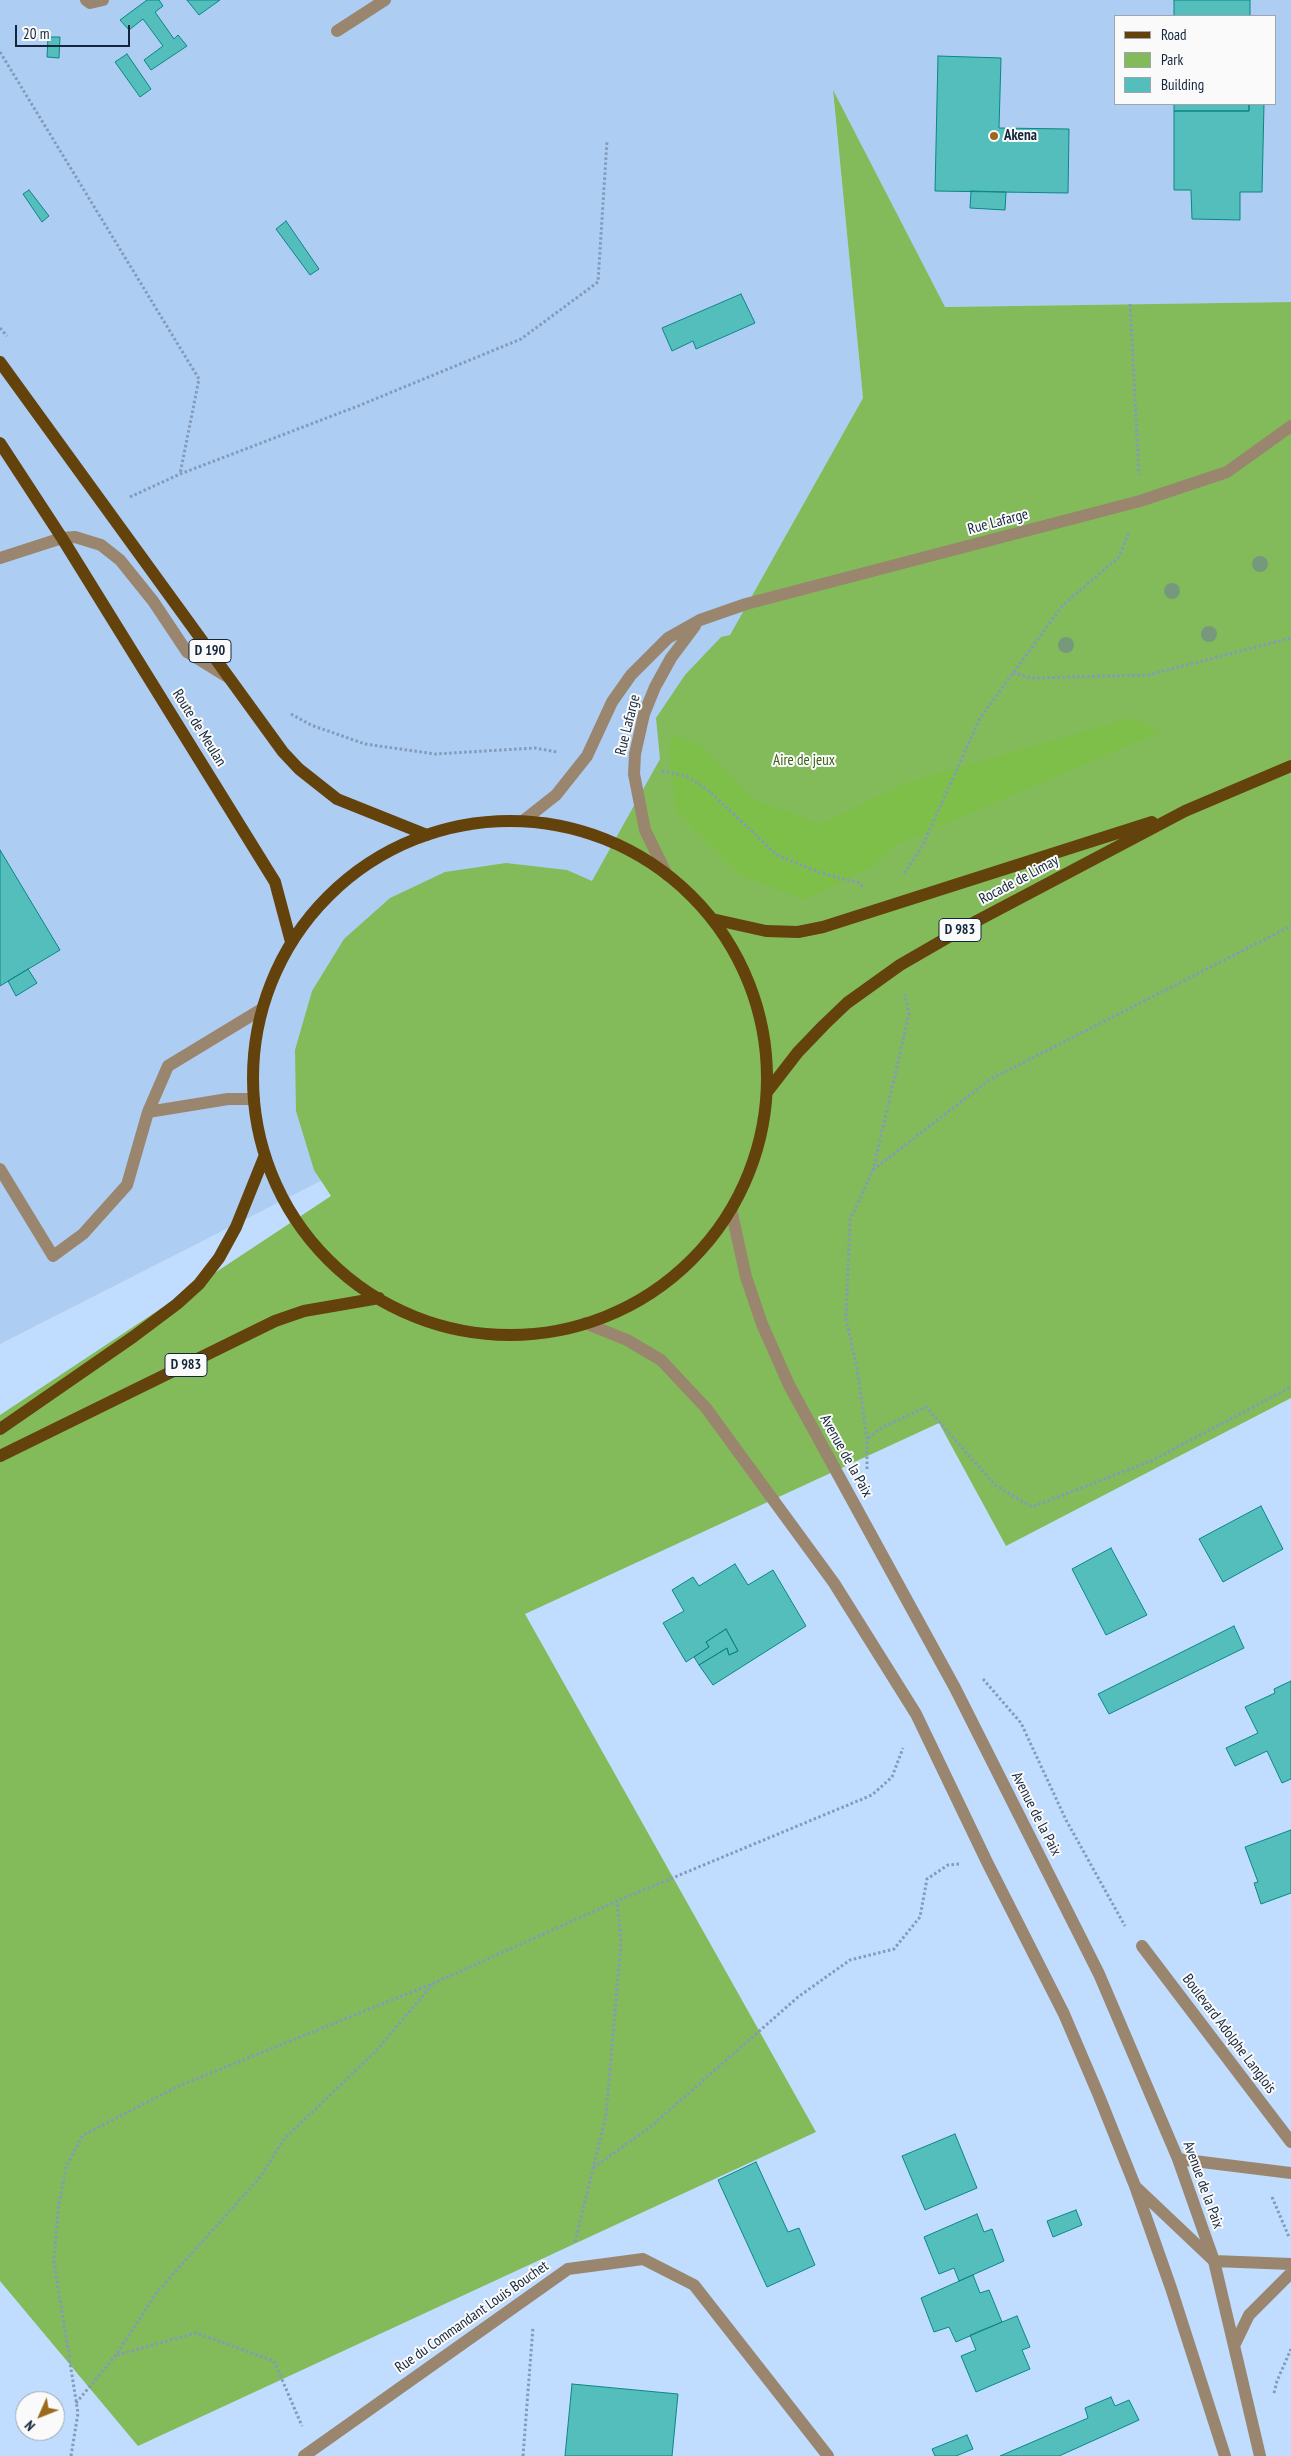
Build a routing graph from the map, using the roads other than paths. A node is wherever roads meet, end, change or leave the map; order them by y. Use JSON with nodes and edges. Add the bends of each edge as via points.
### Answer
{"nodes":[{"id":1,"x":86,"y":0,"type":"edge"},
{"id":2,"x":103,"y":0,"type":"edge"},
{"id":3,"x":385,"y":0,"type":"edge"},
{"id":4,"x":337,"y":31,"type":"dead end"},
{"id":5,"x":0,"y":362,"type":"edge"},
{"id":6,"x":1291,"y":426,"type":"edge"},
{"id":7,"x":0,"y":443,"type":"edge"},
{"id":8,"x":62,"y":538,"type":"junction"},
{"id":9,"x":0,"y":558,"type":"edge"},
{"id":10,"x":700,"y":620,"type":"junction"},
{"id":11,"x":230,"y":679,"type":"junction"},
{"id":12,"x":1291,"y":766,"type":"edge"},
{"id":13,"x":1185,"y":811,"type":"junction"},
{"id":14,"x":523,"y":821,"type":"junction"},
{"id":15,"x":427,"y":835,"type":"junction"},
{"id":16,"x":667,"y":875,"type":"junction"},
{"id":17,"x":712,"y":919,"type":"junction"},
{"id":18,"x":292,"y":942,"type":"junction"},
{"id":19,"x":262,"y":1009,"type":"junction"},
{"id":20,"x":766,"y":1092,"type":"junction"},
{"id":21,"x":254,"y":1099,"type":"junction"},
{"id":22,"x":148,"y":1112,"type":"junction"},
{"id":23,"x":266,"y":1155,"type":"junction"},
{"id":24,"x":0,"y":1169,"type":"edge"},
{"id":25,"x":731,"y":1208,"type":"junction"},
{"id":26,"x":379,"y":1298,"type":"junction"},
{"id":27,"x":585,"y":1323,"type":"junction"},
{"id":28,"x":0,"y":1429,"type":"edge"},
{"id":29,"x":0,"y":1456,"type":"edge"},
{"id":30,"x":1142,"y":1946,"type":"road end"},
{"id":31,"x":1291,"y":2142,"type":"edge"},
{"id":32,"x":1178,"y":2159,"type":"junction"},
{"id":33,"x":1291,"y":2173,"type":"edge"},
{"id":34,"x":1135,"y":2186,"type":"junction"},
{"id":35,"x":1214,"y":2261,"type":"junction"},
{"id":36,"x":1291,"y":2264,"type":"edge"},
{"id":37,"x":1291,"y":2273,"type":"edge"},
{"id":38,"x":1234,"y":2346,"type":"junction"},
{"id":39,"x":308,"y":2453,"type":"edge"},
{"id":40,"x":828,"y":2456,"type":"edge"},
{"id":41,"x":1225,"y":2456,"type":"edge"},
{"id":42,"x":1260,"y":2456,"type":"edge"}],
"edges":[{"from":1,"to":2,"type":"street","via":[[90,3]]},
{"from":3,"to":4,"type":"street"},
{"from":5,"to":11,"type":"main road","number":"D 190"},
{"from":6,"to":10,"type":"street","name":"Rue Lafarge","via":[[1228,472],[1140,501],[746,604]]},
{"from":7,"to":8,"type":"main road","name":"Route de Meulan"},
{"from":8,"to":9,"type":"street"},
{"from":8,"to":11,"type":"street","number":"D 190","via":[[75,537],[101,545],[120,560],[153,601],[187,652]]},
{"from":8,"to":18,"type":"main road","name":"Route de Meulan","via":[[275,882]]},
{"from":10,"to":14,"type":"street","name":"Rue Lafarge","via":[[668,638],[631,675],[612,702],[587,756],[556,795]]},
{"from":10,"to":16,"type":"street","name":"Rue Lafarge","via":[[670,658],[655,687],[644,714],[635,764],[645,830]]},
{"from":11,"to":15,"type":"main road","number":"D 190","via":[[283,752],[319,785],[337,799]]},
{"from":12,"to":13,"type":"main road","name":"Rocade de Limay","number":"D 983"},
{"from":13,"to":17,"type":"main road","name":"Rocade de Limay","number":"D 983","via":[[876,912],[798,932],[766,931]]},
{"from":13,"to":20,"type":"main road","name":"Rocade de Limay","number":"D 983","via":[[900,965],[824,1024]]},
{"from":14,"to":15,"type":"main road","via":[[471,824]]},
{"from":14,"to":16,"type":"main road","via":[[559,826],[599,837],[627,849]]},
{"from":15,"to":18,"type":"main road","via":[[380,856],[344,881],[318,907]]},
{"from":16,"to":17,"type":"main road"},
{"from":17,"to":20,"type":"main road","via":[[737,958],[755,1001],[765,1046]]},
{"from":18,"to":19,"type":"main road","via":[[273,978]]},
{"from":19,"to":21,"type":"main road","via":[[255,1049]]},
{"from":19,"to":22,"type":"street","via":[[168,1066]]},
{"from":20,"to":25,"type":"main road","via":[[764,1119],[754,1159]]},
{"from":21,"to":22,"type":"street","via":[[228,1099]]},
{"from":21,"to":23,"type":"main road"},
{"from":22,"to":24,"type":"street","via":[[127,1185],[83,1234],[53,1256]]},
{"from":23,"to":26,"type":"main road","via":[[281,1193],[309,1237],[345,1274]]},
{"from":23,"to":28,"type":"main road","via":[[236,1227],[219,1258],[199,1284],[133,1337]]},
{"from":25,"to":27,"type":"main road","via":[[699,1252],[669,1280],[624,1308]]},
{"from":25,"to":32,"type":"street","name":"Avenue de la Paix","via":[[746,1277],[788,1385],[955,1688],[1099,1974]]},
{"from":26,"to":27,"type":"main road","via":[[432,1322],[484,1333],[526,1334]]},
{"from":26,"to":29,"type":"main road","number":"D 983","via":[[304,1311],[275,1321]]},
{"from":27,"to":34,"type":"street","via":[[627,1340],[661,1360],[706,1408],[834,1583],[916,1714],[1064,2014]]},
{"from":30,"to":31,"type":"street","name":"Boulevard Adolphe Langlois"},
{"from":32,"to":33,"type":"street"},
{"from":32,"to":35,"type":"street","name":"Avenue de la Paix"},
{"from":34,"to":35,"type":"street"},
{"from":34,"to":41,"type":"street"},
{"from":35,"to":36,"type":"street"},
{"from":35,"to":38,"type":"street","name":"Avenue de la Paix"},
{"from":37,"to":38,"type":"street","via":[[1248,2315]]},
{"from":38,"to":42,"type":"street","name":"Avenue de la Paix"},
{"from":39,"to":40,"type":"street","name":"Rue du Commandant Louis Bouchet","via":[[568,2269],[643,2259],[694,2285]]}]}
